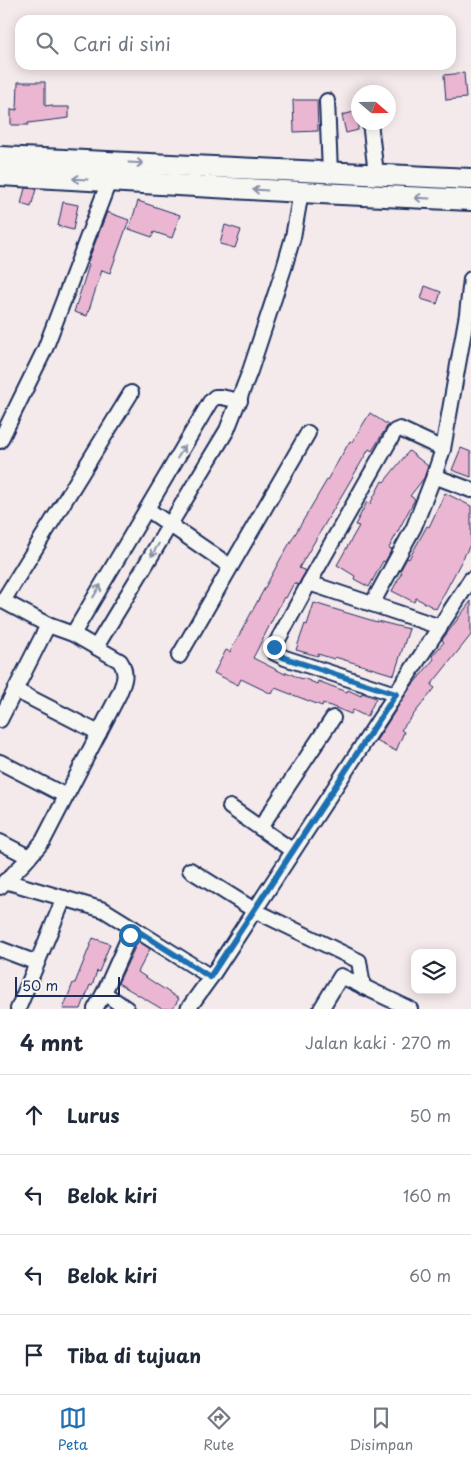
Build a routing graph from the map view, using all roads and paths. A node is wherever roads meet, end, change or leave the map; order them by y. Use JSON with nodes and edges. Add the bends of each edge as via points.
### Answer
{"nodes":[{"id":1,"x":327,"y":101,"type":"dead end"},
{"id":2,"x":371,"y":130,"type":"edge"},
{"id":3,"x":0,"y":157,"type":"edge"},
{"id":4,"x":330,"y":172,"type":"junction"},
{"id":5,"x":376,"y":174,"type":"junction"},
{"id":6,"x":0,"y":176,"type":"edge"},
{"id":7,"x":471,"y":179,"type":"edge"},
{"id":8,"x":109,"y":181,"type":"junction"},
{"id":9,"x":301,"y":192,"type":"junction"},
{"id":10,"x":471,"y":200,"type":"edge"},
{"id":11,"x":471,"y":279,"type":"edge"},
{"id":12,"x":131,"y":393,"type":"dead end"},
{"id":13,"x":240,"y":402,"type":"junction"},
{"id":14,"x":308,"y":433,"type":"dead end"},
{"id":15,"x":0,"y":441,"type":"edge"},
{"id":16,"x":443,"y":448,"type":"junction"},
{"id":17,"x":434,"y":476,"type":"junction"},
{"id":18,"x":471,"y":490,"type":"edge"},
{"id":19,"x":147,"y":509,"type":"junction"},
{"id":20,"x":170,"y":525,"type":"junction"},
{"id":21,"x":230,"y":566,"type":"junction"},
{"id":22,"x":471,"y":579,"type":"edge"},
{"id":23,"x":309,"y":583,"type":"junction"},
{"id":24,"x":372,"y":604,"type":"junction"},
{"id":25,"x":48,"y":625,"type":"junction"},
{"id":26,"x":440,"y":626,"type":"junction"},
{"id":27,"x":73,"y":634,"type":"junction"},
{"id":28,"x":96,"y":647,"type":"junction"},
{"id":29,"x":179,"y":656,"type":"dead end"},
{"id":30,"x":15,"y":690,"type":"junction"},
{"id":31,"x":396,"y":694,"type":"junction"},
{"id":32,"x":333,"y":718,"type":"dead end"},
{"id":33,"x":0,"y":720,"type":"edge"},
{"id":34,"x":99,"y":733,"type":"junction"},
{"id":35,"x":0,"y":762,"type":"edge"},
{"id":36,"x":66,"y":796,"type":"junction"},
{"id":37,"x":230,"y":807,"type":"dead end"},
{"id":38,"x":260,"y":828,"type":"junction"},
{"id":39,"x":0,"y":842,"type":"edge"},
{"id":40,"x":293,"y":850,"type":"junction"},
{"id":41,"x":29,"y":857,"type":"junction"},
{"id":42,"x":190,"y":870,"type":"dead end"},
{"id":43,"x":2,"y":884,"type":"edge"},
{"id":44,"x":64,"y":898,"type":"junction"},
{"id":45,"x":254,"y":910,"type":"junction"},
{"id":46,"x":133,"y":928,"type":"junction"},
{"id":47,"x":0,"y":949,"type":"edge"},
{"id":48,"x":37,"y":963,"type":"junction"},
{"id":49,"x":210,"y":977,"type":"junction"},
{"id":50,"x":364,"y":987,"type":"junction"},
{"id":51,"x":104,"y":993,"type":"junction"},
{"id":52,"x":407,"y":1008,"type":"edge"},
{"id":53,"x":18,"y":1009,"type":"edge"},
{"id":54,"x":95,"y":1009,"type":"edge"},
{"id":55,"x":127,"y":1009,"type":"edge"},
{"id":56,"x":188,"y":1009,"type":"edge"},
{"id":57,"x":321,"y":1009,"type":"edge"}],
"edges":[{"from":1,"to":4,"type":"street"},
{"from":2,"to":5,"type":"street"},
{"from":3,"to":4,"type":"street","one_way":true},
{"from":4,"to":5,"type":"street"},
{"from":5,"to":7,"type":"street"},
{"from":8,"to":6,"type":"street","one_way":true},
{"from":9,"to":8,"type":"street","one_way":true},
{"from":8,"to":15,"type":"street","via":[[45,349]]},
{"from":10,"to":9,"type":"street","one_way":true},
{"from":9,"to":13,"type":"street","via":[[284,268]]},
{"from":11,"to":16,"type":"street"},
{"from":12,"to":25,"type":"street","via":[[4,601]]},
{"from":19,"to":13,"type":"street","one_way":true,"via":[[210,402],[221,396]]},
{"from":13,"to":20,"type":"street","via":[[227,430]]},
{"from":14,"to":21,"type":"street"},
{"from":16,"to":17,"type":"street"},
{"from":16,"to":23,"type":"street","via":[[400,429],[395,431]]},
{"from":17,"to":18,"type":"street"},
{"from":17,"to":24,"type":"street","via":[[414,528]]},
{"from":19,"to":20,"type":"street"},
{"from":27,"to":19,"type":"street","one_way":true},
{"from":20,"to":21,"type":"street"},
{"from":20,"to":28,"type":"street","one_way":true},
{"from":21,"to":29,"type":"street"},
{"from":22,"to":26,"type":"street"},
{"from":23,"to":24,"type":"street"},
{"from":23,"to":31,"type":"street","via":[[276,642],[275,653]]},
{"from":24,"to":26,"type":"street"},
{"from":25,"to":27,"type":"street"},
{"from":25,"to":30,"type":"street"},
{"from":26,"to":31,"type":"street"},
{"from":27,"to":28,"type":"street"},
{"from":28,"to":34,"type":"street","via":[[120,661],[125,678]]},
{"from":30,"to":33,"type":"street"},
{"from":30,"to":34,"type":"street"},
{"from":31,"to":40,"type":"street"},
{"from":32,"to":38,"type":"street"},
{"from":34,"to":36,"type":"street"},
{"from":35,"to":36,"type":"street"},
{"from":36,"to":41,"type":"street","via":[[42,841]]},
{"from":37,"to":38,"type":"street"},
{"from":38,"to":40,"type":"street"},
{"from":39,"to":41,"type":"street"},
{"from":40,"to":45,"type":"street"},
{"from":41,"to":43,"type":"street"},
{"from":42,"to":45,"type":"street"},
{"from":43,"to":44,"type":"street"},
{"from":44,"to":46,"type":"street","via":[[104,910]]},
{"from":44,"to":48,"type":"street"},
{"from":45,"to":49,"type":"street"},
{"from":45,"to":50,"type":"street","via":[[359,961]]},
{"from":46,"to":49,"type":"street"},
{"from":46,"to":51,"type":"street"},
{"from":47,"to":48,"type":"street"},
{"from":48,"to":53,"type":"street"},
{"from":49,"to":56,"type":"street"},
{"from":50,"to":52,"type":"street"},
{"from":50,"to":57,"type":"street","via":[[341,976]]},
{"from":51,"to":54,"type":"street"},
{"from":51,"to":55,"type":"street"}]}
